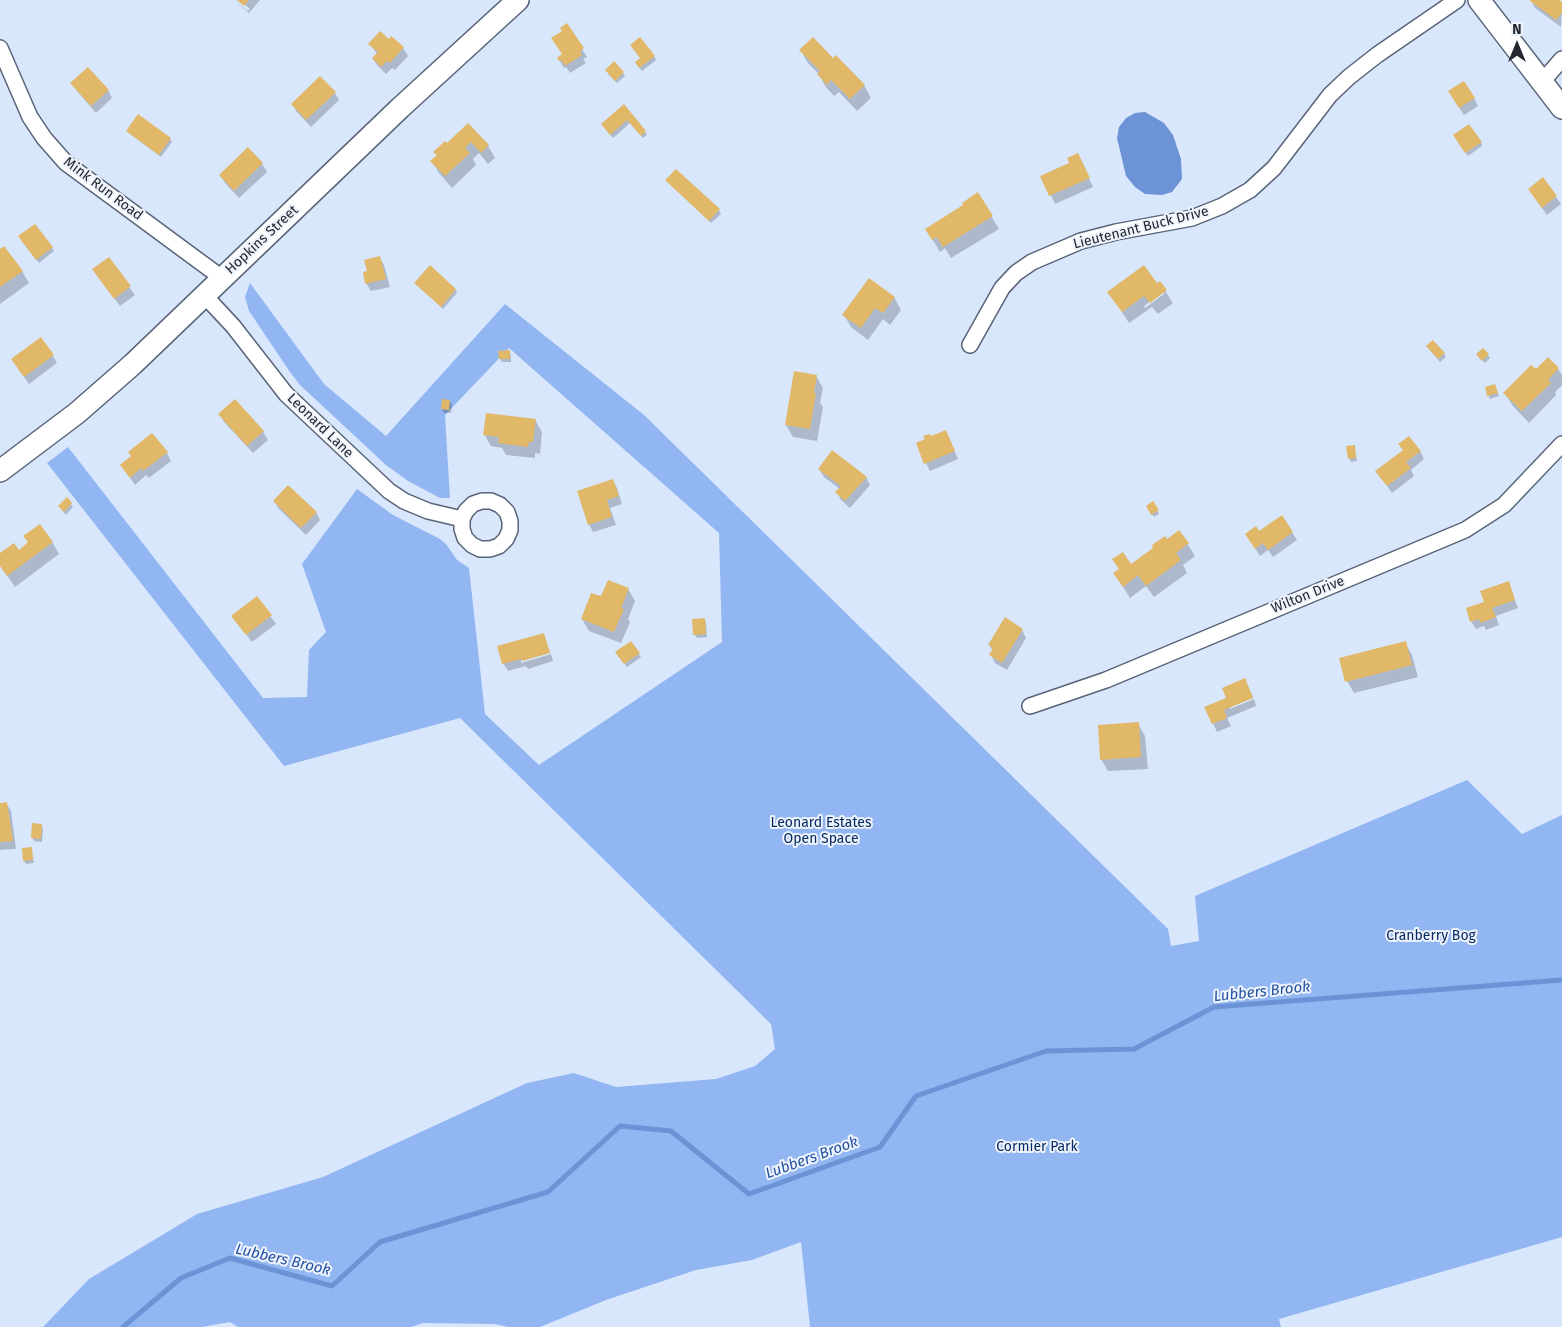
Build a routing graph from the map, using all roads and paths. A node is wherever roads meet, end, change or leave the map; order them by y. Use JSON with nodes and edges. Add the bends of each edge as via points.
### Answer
{"nodes":[{"id":1,"x":518,"y":0,"type":"edge"},
{"id":2,"x":1457,"y":0,"type":"edge"},
{"id":3,"x":1479,"y":0,"type":"edge"},
{"id":4,"x":0,"y":48,"type":"edge"},
{"id":5,"x":1562,"y":60,"type":"edge"},
{"id":6,"x":1541,"y":83,"type":"junction"},
{"id":7,"x":1562,"y":108,"type":"edge"},
{"id":8,"x":222,"y":278,"type":"junction"},
{"id":9,"x":205,"y":296,"type":"junction"},
{"id":10,"x":970,"y":345,"type":"dead end"},
{"id":11,"x":1562,"y":444,"type":"edge"},
{"id":12,"x":0,"y":472,"type":"edge"},
{"id":13,"x":462,"y":520,"type":"dead end"},
{"id":14,"x":1030,"y":706,"type":"dead end"}],
"edges":[{"from":1,"to":8,"type":"street","name":"Hopkins Street"},
{"from":2,"to":10,"type":"street","name":"Lieutenant Buck Drive","via":[[1377,55],[1330,95],[1274,168],[1250,190],[1200,215],[1081,241],[1032,262],[1002,288]]},
{"from":3,"to":6,"type":"street"},
{"from":4,"to":8,"type":"street","name":"Mink Run Road","via":[[30,118],[66,163]]},
{"from":5,"to":6,"type":"street"},
{"from":6,"to":7,"type":"street"},
{"from":8,"to":9,"type":"street","name":"Hopkins Street"},
{"from":9,"to":12,"type":"street","name":"Hopkins Street","via":[[77,413]]},
{"from":9,"to":13,"type":"street","name":"Leonard Lane","via":[[234,326],[286,394],[376,480],[414,506]]},
{"from":11,"to":14,"type":"street","name":"Wilton Drive","via":[[1504,505],[1465,530],[1106,680]]}]}
